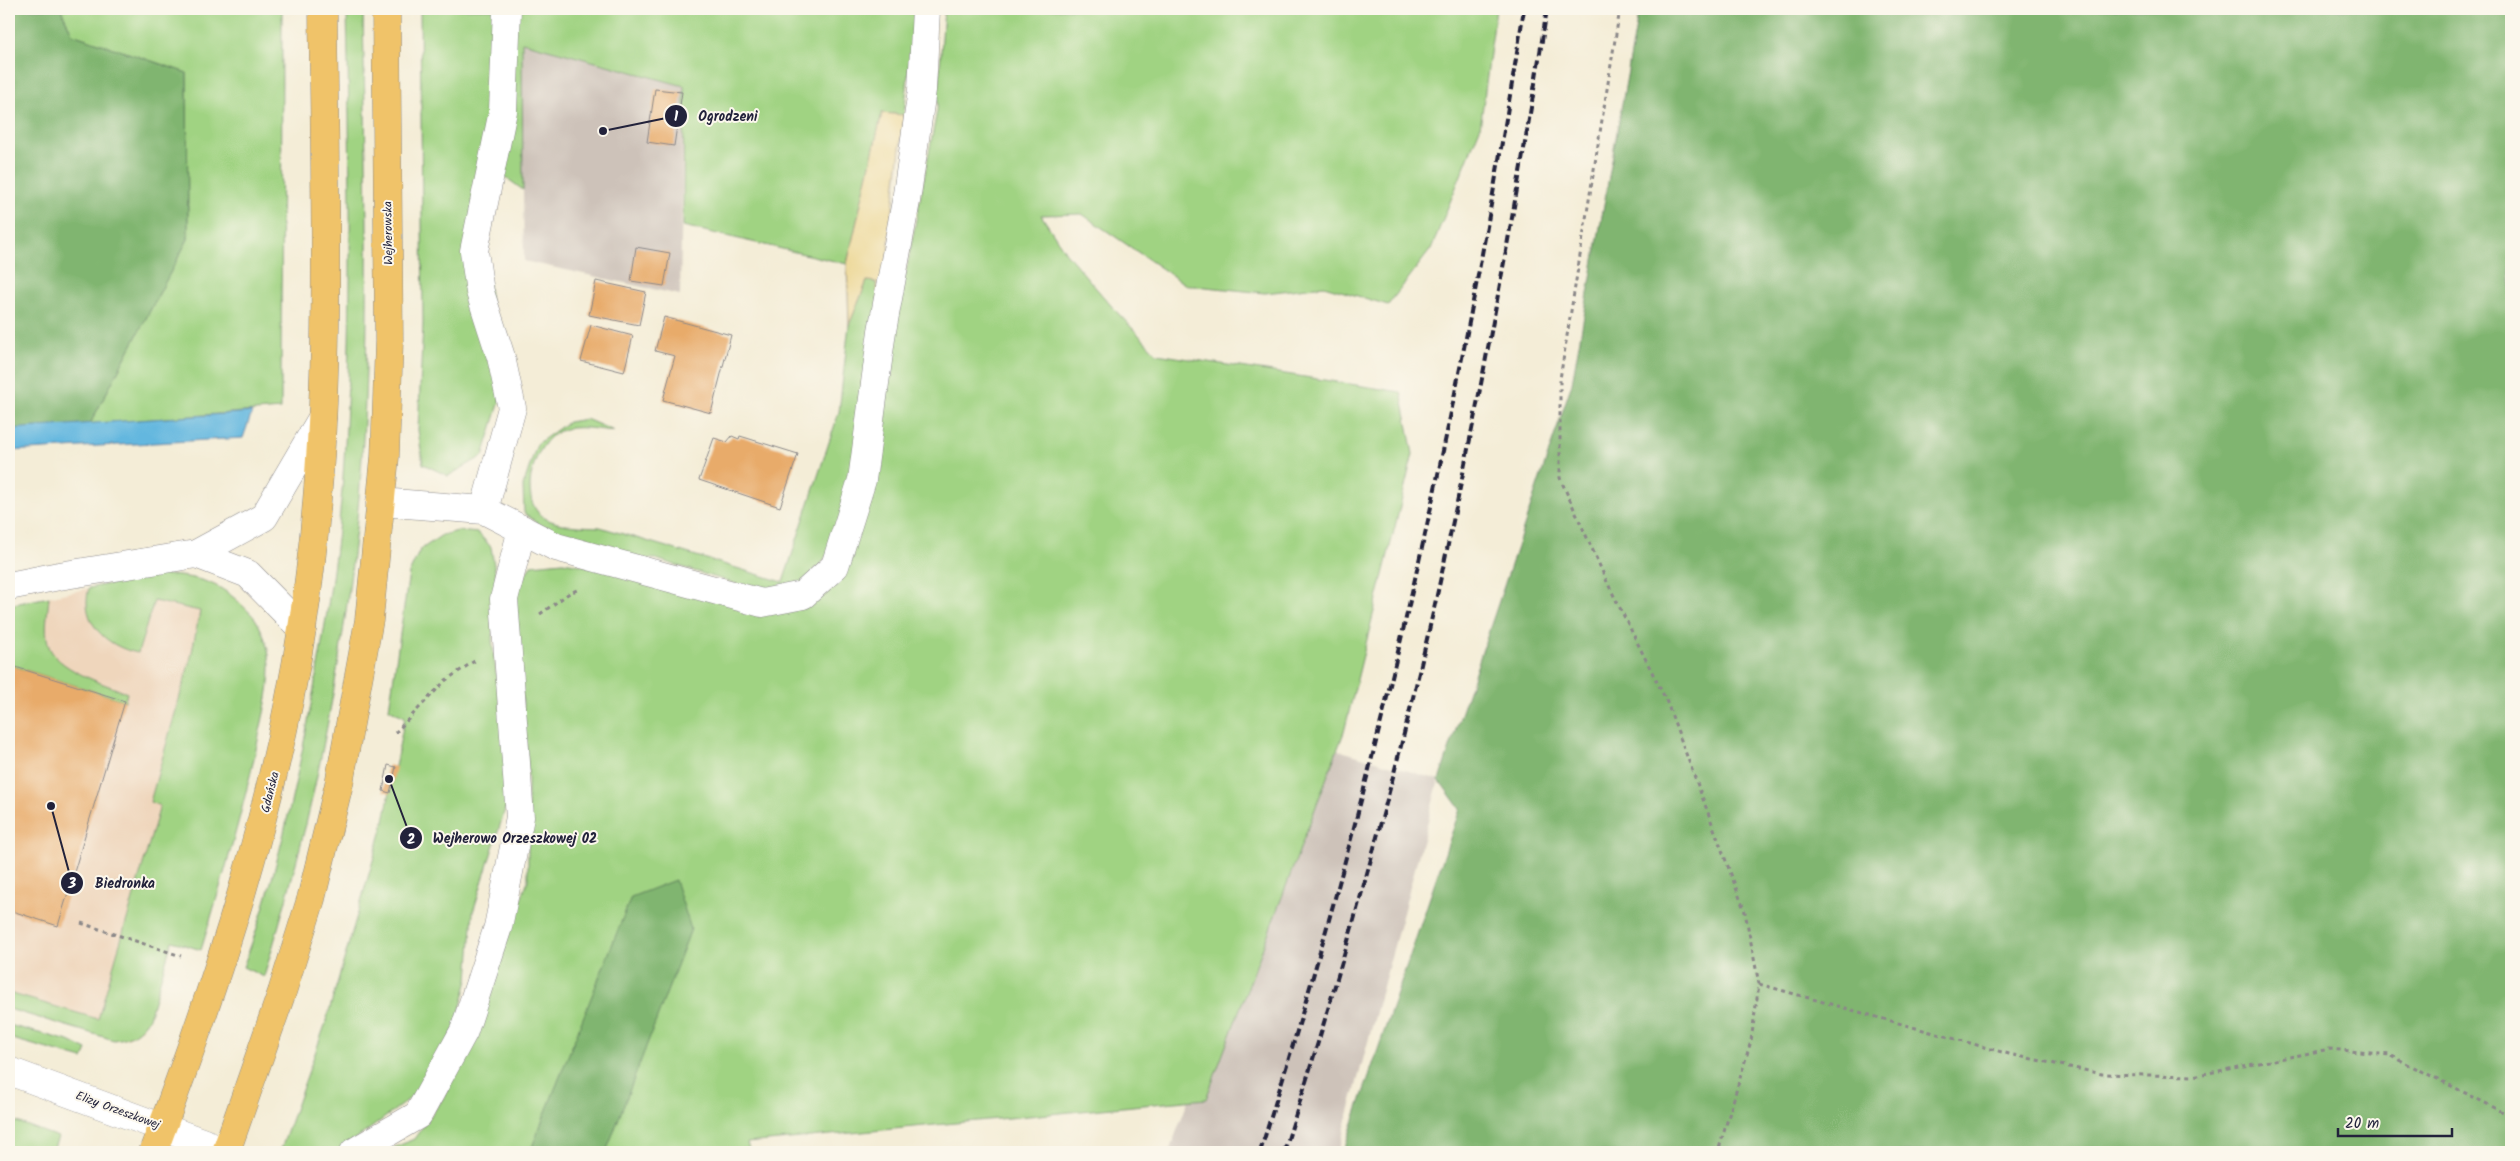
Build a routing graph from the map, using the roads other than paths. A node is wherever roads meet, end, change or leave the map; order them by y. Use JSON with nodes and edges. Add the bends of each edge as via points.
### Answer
{"nodes":[{"id":1,"x":323,"y":9,"type":"edge"},
{"id":2,"x":386,"y":9,"type":"edge"},
{"id":3,"x":507,"y":9,"type":"edge"},
{"id":4,"x":926,"y":9,"type":"edge"},
{"id":5,"x":322,"y":418,"type":"junction"},
{"id":6,"x":380,"y":502,"type":"junction"},
{"id":7,"x":484,"y":510,"type":"junction"},
{"id":8,"x":522,"y":529,"type":"junction"},
{"id":9,"x":196,"y":554,"type":"junction"},
{"id":10,"x":9,"y":586,"type":"edge"},
{"id":11,"x":302,"y":629,"type":"junction"},
{"id":12,"x":9,"y":1071,"type":"edge"},
{"id":13,"x":163,"y":1126,"type":"junction"},
{"id":14,"x":226,"y":1151,"type":"edge"},
{"id":15,"x":154,"y":1152,"type":"edge"},
{"id":16,"x":354,"y":1152,"type":"edge"}],
"edges":[{"from":1,"to":5,"type":"main road","via":[[325,282]]},
{"from":2,"to":6,"type":"main road","name":"Wejherowska","via":[[390,341]]},
{"from":3,"to":7,"type":"street","via":[[503,111],[474,250],[480,292],[501,357],[512,408]]},
{"from":4,"to":8,"type":"street","via":[[922,90],[882,331],[862,480],[835,566],[803,595],[762,602],[556,547]]},
{"from":5,"to":9,"type":"street","via":[[264,517]]},
{"from":5,"to":11,"type":"main road","name":"Gdańska","via":[[313,540]]},
{"from":6,"to":7,"type":"street"},
{"from":6,"to":14,"type":"main road","via":[[369,620],[339,784],[308,908]]},
{"from":7,"to":8,"type":"street"},
{"from":8,"to":16,"type":"street","via":[[504,599],[520,817],[498,927],[464,1031],[418,1115]]},
{"from":9,"to":10,"type":"street"},
{"from":9,"to":11,"type":"street","via":[[248,574]]},
{"from":11,"to":13,"type":"main road","name":"Gdańska","via":[[273,782],[252,862],[219,969]]},
{"from":12,"to":13,"type":"street","name":"Elizy Orzeszkowej"},
{"from":13,"to":14,"type":"street","name":"Elizy Orzeszkowej"},
{"from":13,"to":15,"type":"main road","name":"Gdańska"}]}
